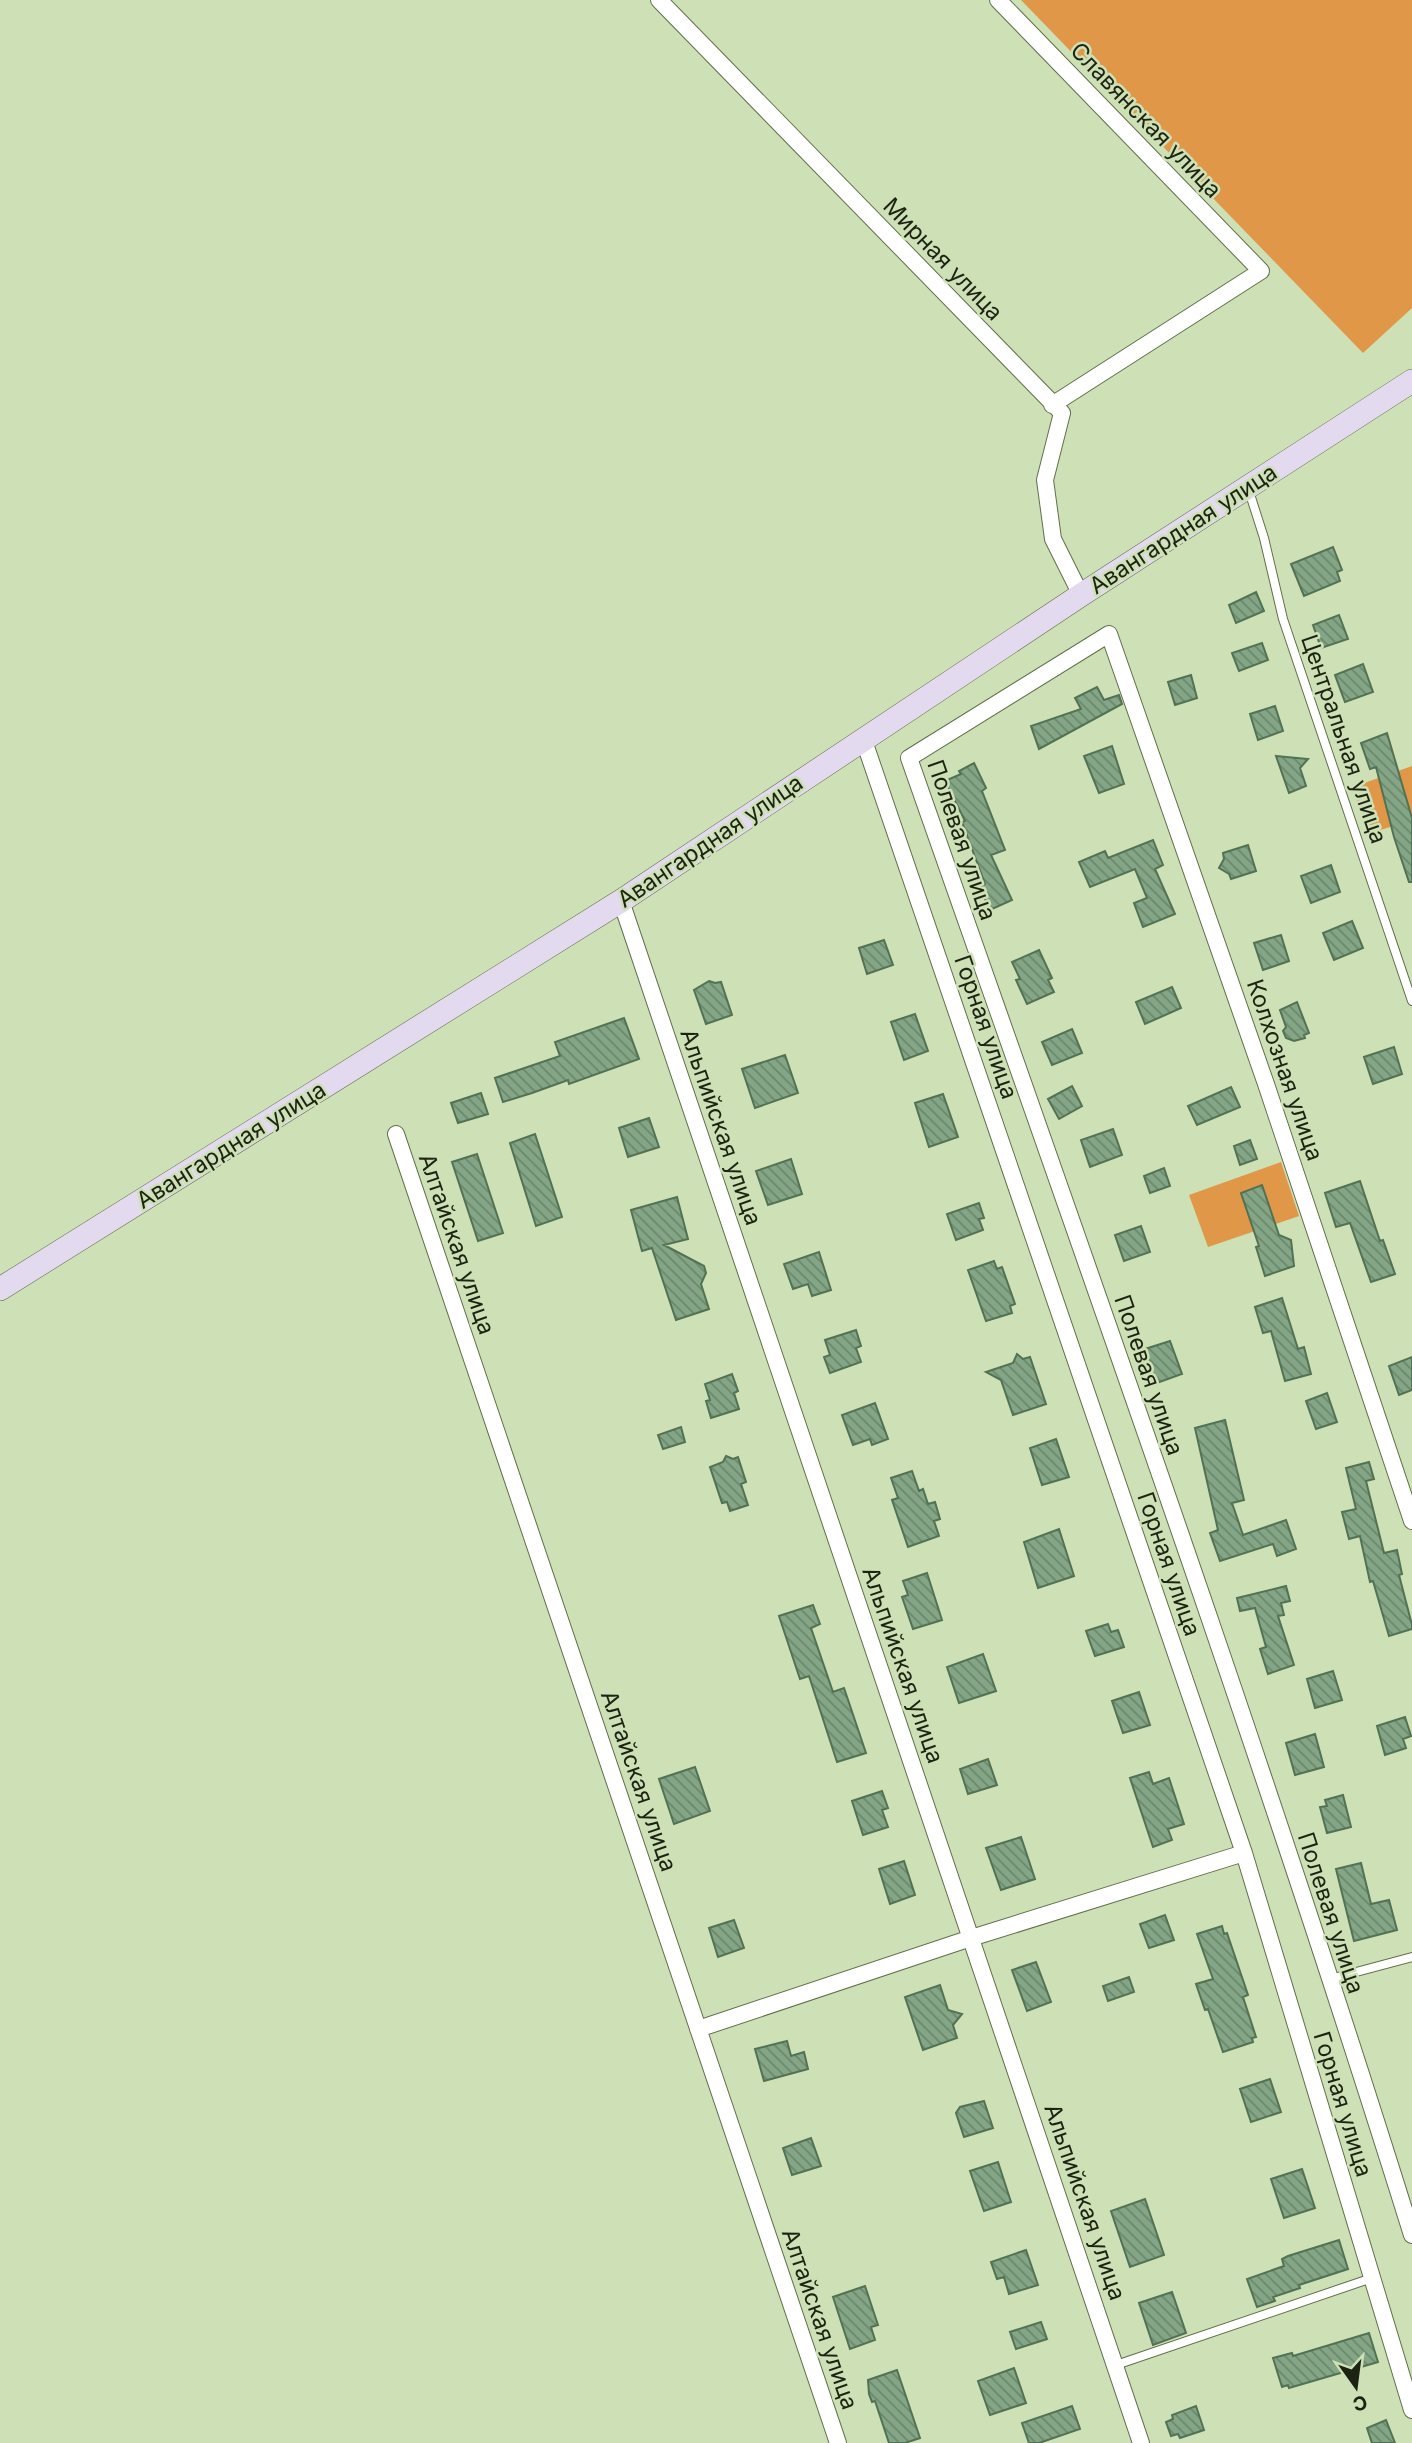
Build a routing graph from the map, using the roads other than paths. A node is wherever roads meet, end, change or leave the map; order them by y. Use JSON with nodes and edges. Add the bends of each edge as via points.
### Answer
{"nodes":[{"id":1,"x":659,"y":0,"type":"edge"},
{"id":2,"x":998,"y":0,"type":"edge"},
{"id":3,"x":1412,"y":381,"type":"edge"},
{"id":4,"x":1052,"y":405,"type":"junction"},
{"id":5,"x":1248,"y":487,"type":"junction"},
{"id":6,"x":1080,"y":595,"type":"junction"},
{"id":7,"x":1109,"y":634,"type":"joint"},
{"id":8,"x":863,"y":738,"type":"junction"},
{"id":9,"x":621,"y":901,"type":"junction"},
{"id":10,"x":1412,"y":1001,"type":"edge"},
{"id":11,"x":396,"y":1134,"type":"dead end"},
{"id":12,"x":0,"y":1289,"type":"edge"},
{"id":13,"x":1412,"y":1521,"type":"edge"},
{"id":14,"x":1244,"y":1853,"type":"junction"},
{"id":15,"x":971,"y":1938,"type":"junction"},
{"id":16,"x":1412,"y":1957,"type":"edge"},
{"id":17,"x":1329,"y":1980,"type":"junction"},
{"id":18,"x":698,"y":2029,"type":"junction"},
{"id":19,"x":1412,"y":2235,"type":"edge"},
{"id":20,"x":1372,"y":2278,"type":"junction"},
{"id":21,"x":1116,"y":2365,"type":"junction"},
{"id":22,"x":1412,"y":2410,"type":"edge"},
{"id":23,"x":838,"y":2443,"type":"edge"},
{"id":24,"x":1141,"y":2443,"type":"edge"}],
"edges":[{"from":1,"to":4,"type":"street","name":"Мирная улица"},
{"from":2,"to":4,"type":"street","name":"Славянская улица","via":[[1261,271]]},
{"from":3,"to":5,"type":"main road","name":"Авангардная улица"},
{"from":4,"to":6,"type":"street","via":[[1062,413],[1045,480],[1053,539]]},
{"from":5,"to":6,"type":"main road","name":"Авангардная улица"},
{"from":5,"to":10,"type":"lane","name":"Центральная улица","via":[[1283,618]]},
{"from":6,"to":8,"type":"main road","name":"Авангардная улица"},
{"from":7,"to":13,"type":"street","name":"Колхозная улица"},
{"from":7,"to":17,"type":"street","name":"Полевая улица","via":[[909,758],[1190,1560]]},
{"from":8,"to":9,"type":"main road","name":"Авангардная улица"},
{"from":8,"to":14,"type":"street","name":"Горная улица"},
{"from":9,"to":12,"type":"main road","name":"Авангардная улица"},
{"from":9,"to":15,"type":"street","name":"Альпийская улица"},
{"from":11,"to":18,"type":"street","name":"Алтайская улица"},
{"from":14,"to":15,"type":"street"},
{"from":14,"to":20,"type":"street","name":"Горная улица"},
{"from":15,"to":18,"type":"street"},
{"from":15,"to":21,"type":"street","name":"Альпийская улица"},
{"from":16,"to":17,"type":"lane"},
{"from":17,"to":19,"type":"street","name":"Полевая улица"},
{"from":18,"to":23,"type":"street","name":"Алтайская улица"},
{"from":20,"to":21,"type":"lane"},
{"from":20,"to":22,"type":"street","name":"Горная улица"},
{"from":21,"to":24,"type":"street","name":"Альпийская улица"}]}
